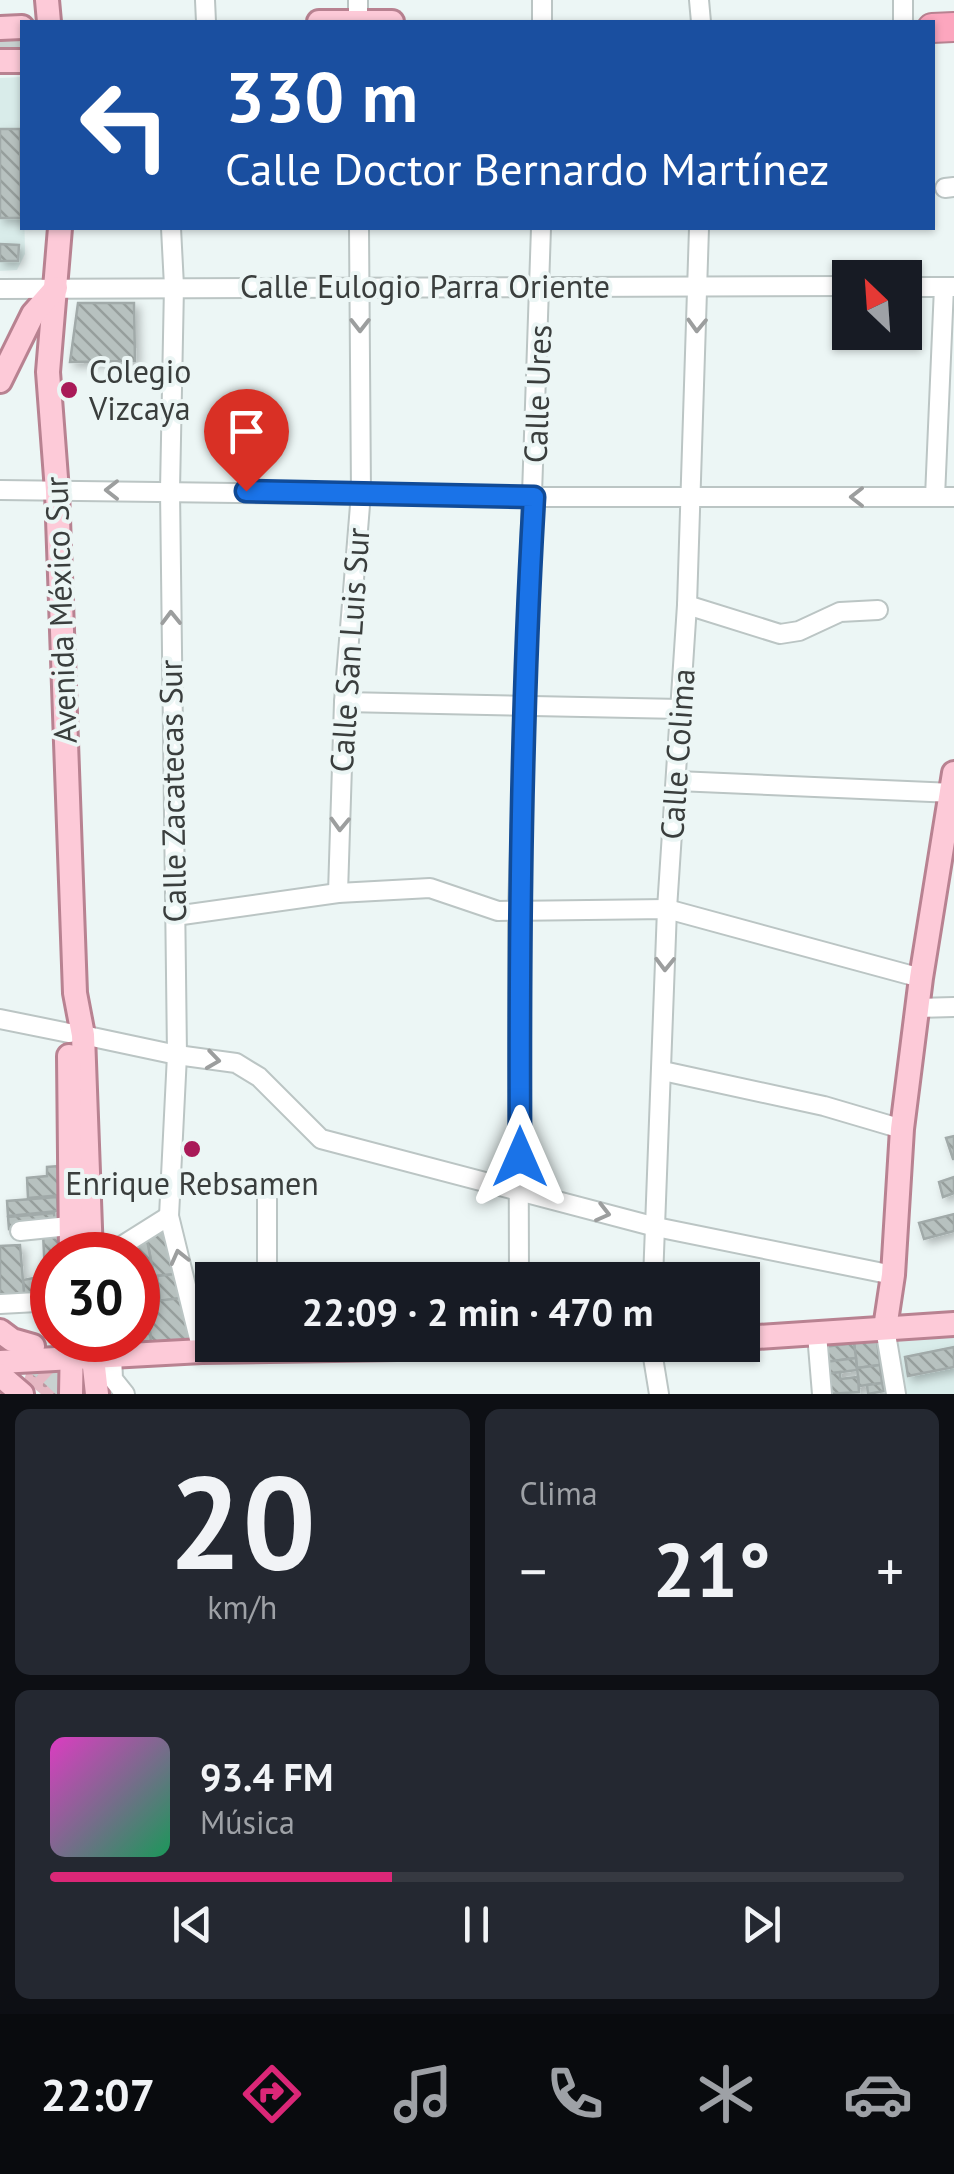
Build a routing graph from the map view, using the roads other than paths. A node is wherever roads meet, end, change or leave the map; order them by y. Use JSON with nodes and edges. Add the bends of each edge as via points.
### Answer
{"nodes":[{"id":1,"x":60,"y":230,"type":"edge"},
{"id":2,"x":171,"y":230,"type":"edge"},
{"id":3,"x":359,"y":230,"type":"edge"},
{"id":4,"x":542,"y":230,"type":"edge"},
{"id":5,"x":699,"y":230,"type":"edge"},
{"id":6,"x":174,"y":286,"type":"junction"},
{"id":7,"x":699,"y":286,"type":"junction"},
{"id":8,"x":832,"y":286,"type":"edge"},
{"id":9,"x":922,"y":287,"type":"edge"},
{"id":10,"x":949,"y":287,"type":"edge"},
{"id":11,"x":56,"y":288,"type":"junction"},
{"id":12,"x":541,"y":288,"type":"junction"},
{"id":13,"x":0,"y":289,"type":"edge"},
{"id":14,"x":360,"y":289,"type":"junction"},
{"id":15,"x":48,"y":372,"type":"junction"},
{"id":16,"x":1,"y":378,"type":"edge"},
{"id":17,"x":0,"y":490,"type":"edge"},
{"id":18,"x":170,"y":490,"type":"junction"},
{"id":19,"x":57,"y":491,"type":"junction"},
{"id":20,"x":361,"y":493,"type":"junction"},
{"id":21,"x":534,"y":497,"type":"junction"},
{"id":22,"x":944,"y":497,"type":"edge"},
{"id":23,"x":692,"y":498,"type":"junction"},
{"id":24,"x":687,"y":605,"type":"junction"},
{"id":25,"x":878,"y":610,"type":"dead end"},
{"id":26,"x":344,"y":702,"type":"junction"},
{"id":27,"x":524,"y":704,"type":"junction"},
{"id":28,"x":682,"y":709,"type":"junction"},
{"id":29,"x":676,"y":781,"type":"junction"},
{"id":30,"x":953,"y":786,"type":"edge"},
{"id":31,"x":338,"y":892,"type":"junction"},
{"id":32,"x":518,"y":909,"type":"junction"},
{"id":33,"x":666,"y":910,"type":"junction"},
{"id":34,"x":175,"y":916,"type":"junction"},
{"id":35,"x":921,"y":978,"type":"junction"},
{"id":36,"x":75,"y":993,"type":"junction"},
{"id":37,"x":954,"y":1007,"type":"edge"},
{"id":38,"x":918,"y":1008,"type":"junction"},
{"id":39,"x":0,"y":1019,"type":"edge"},
{"id":40,"x":76,"y":1034,"type":"junction"},
{"id":41,"x":176,"y":1055,"type":"junction"},
{"id":42,"x":663,"y":1071,"type":"junction"},
{"id":43,"x":902,"y":1129,"type":"junction"},
{"id":44,"x":521,"y":1192,"type":"junction"},
{"id":45,"x":267,"y":1198,"type":"dead end"},
{"id":46,"x":169,"y":1216,"type":"junction"},
{"id":47,"x":656,"y":1226,"type":"junction"},
{"id":48,"x":20,"y":1230,"type":"dead end"},
{"id":49,"x":77,"y":1232,"type":"edge"},
{"id":50,"x":77,"y":1232,"type":"edge"},
{"id":51,"x":77,"y":1232,"type":"edge"},
{"id":52,"x":144,"y":1232,"type":"edge"},
{"id":53,"x":30,"y":1233,"type":"edge"},
{"id":54,"x":267,"y":1262,"type":"edge"},
{"id":55,"x":519,"y":1262,"type":"edge"},
{"id":56,"x":655,"y":1262,"type":"edge"},
{"id":57,"x":894,"y":1274,"type":"junction"},
{"id":58,"x":30,"y":1302,"type":"edge"},
{"id":59,"x":0,"y":1304,"type":"edge"},
{"id":60,"x":195,"y":1322,"type":"edge"},
{"id":61,"x":954,"y":1324,"type":"edge"},
{"id":62,"x":885,"y":1328,"type":"junction"},
{"id":63,"x":0,"y":1331,"type":"edge"},
{"id":64,"x":816,"y":1334,"type":"junction"},
{"id":65,"x":760,"y":1337,"type":"edge"},
{"id":66,"x":30,"y":1345,"type":"tunnel mouth"},
{"id":67,"x":30,"y":1346,"type":"tunnel mouth"},
{"id":68,"x":0,"y":1348,"type":"edge"},
{"id":69,"x":160,"y":1350,"type":"edge"},
{"id":70,"x":195,"y":1351,"type":"edge"},
{"id":71,"x":30,"y":1358,"type":"edge"},
{"id":72,"x":0,"y":1362,"type":"edge"},
{"id":73,"x":83,"y":1362,"type":"edge"},
{"id":74,"x":90,"y":1362,"type":"edge"},
{"id":75,"x":99,"y":1362,"type":"edge"},
{"id":76,"x":654,"y":1362,"type":"edge"},
{"id":77,"x":0,"y":1375,"type":"edge"},
{"id":78,"x":22,"y":1394,"type":"edge"},
{"id":79,"x":71,"y":1394,"type":"edge"},
{"id":80,"x":96,"y":1394,"type":"edge"},
{"id":81,"x":125,"y":1394,"type":"edge"},
{"id":82,"x":659,"y":1394,"type":"edge"},
{"id":83,"x":822,"y":1394,"type":"edge"},
{"id":84,"x":896,"y":1394,"type":"edge"}],
"edges":[{"from":1,"to":11,"type":"main road","name":"Avenida México Sur"},
{"from":2,"to":6,"type":"street","name":"Calle Zacatecas Sur"},
{"from":3,"to":14,"type":"street","name":"Calle San Luis Sur"},
{"from":4,"to":12,"type":"street","name":"Calle Ures"},
{"from":5,"to":7,"type":"street","name":"Calle Colima"},
{"from":6,"to":11,"type":"street","name":"Calle Eulogio Parra Oriente"},
{"from":6,"to":14,"type":"street","name":"Calle Eulogio Parra Oriente"},
{"from":6,"to":18,"type":"street","name":"Calle Zacatecas Sur"},
{"from":7,"to":8,"type":"street","name":"Calle Eulogio Parra Oriente"},
{"from":7,"to":12,"type":"street","name":"Calle Eulogio Parra Oriente"},
{"from":7,"to":23,"type":"street","name":"Calle Colima","one_way":true},
{"from":9,"to":10,"type":"street"},
{"from":10,"to":22,"type":"street"},
{"from":11,"to":13,"type":"street","name":"Calle Eulogio Parra Oriente"},
{"from":11,"to":15,"type":"main road","name":"Avenida México Sur"},
{"from":11,"to":16,"type":"main road","via":[[33,314]]},
{"from":12,"to":14,"type":"street","name":"Calle Eulogio Parra Oriente"},
{"from":12,"to":21,"type":"street","name":"Calle Ures"},
{"from":14,"to":20,"type":"street","name":"Calle San Luis Sur","one_way":true},
{"from":15,"to":16,"type":"main road","via":[[28,353]]},
{"from":15,"to":19,"type":"main road","name":"Avenida México Sur"},
{"from":17,"to":19,"type":"street"},
{"from":18,"to":19,"type":"street","one_way":true},
{"from":18,"to":20,"type":"street"},
{"from":34,"to":18,"type":"street","name":"Calle Zacatecas Sur","one_way":true},
{"from":19,"to":36,"type":"main road","name":"Avenida México Sur"},
{"from":20,"to":21,"type":"street"},
{"from":20,"to":26,"type":"street","name":"Calle San Luis Sur"},
{"from":21,"to":23,"type":"street"},
{"from":21,"to":27,"type":"street","name":"Calle Ures"},
{"from":22,"to":23,"type":"street","one_way":true},
{"from":23,"to":24,"type":"street","name":"Calle Colima"},
{"from":24,"to":25,"type":"street","via":[[780,634],[840,612]]},
{"from":24,"to":28,"type":"street","name":"Calle Colima"},
{"from":26,"to":27,"type":"street"},
{"from":26,"to":31,"type":"street","name":"Calle San Luis Sur","one_way":true},
{"from":27,"to":28,"type":"street"},
{"from":27,"to":32,"type":"street","name":"Calle Ures"},
{"from":28,"to":29,"type":"street","name":"Calle Colima"},
{"from":29,"to":30,"type":"street"},
{"from":29,"to":33,"type":"street","name":"Calle Colima"},
{"from":30,"to":35,"type":"main road"},
{"from":31,"to":32,"type":"street","via":[[430,888],[498,910]]},
{"from":31,"to":34,"type":"street"},
{"from":32,"to":33,"type":"street"},
{"from":32,"to":44,"type":"street","name":"Calle Ures"},
{"from":33,"to":35,"type":"street"},
{"from":33,"to":42,"type":"street","name":"Calle Colima","one_way":true},
{"from":34,"to":41,"type":"street","name":"Calle Zacatecas Sur"},
{"from":35,"to":38,"type":"main road"},
{"from":36,"to":40,"type":"main road","name":"Avenida México Sur"},
{"from":36,"to":49,"type":"main road"},
{"from":37,"to":38,"type":"street"},
{"from":38,"to":43,"type":"main road"},
{"from":39,"to":40,"type":"street"},
{"from":40,"to":41,"type":"street"},
{"from":40,"to":50,"type":"main road","name":"Avenida México Sur"},
{"from":40,"to":51,"type":"main road","name":"Avenida México Sur"},
{"from":41,"to":44,"type":"street","one_way":true,"via":[[236,1064],[259,1077],[321,1139]]},
{"from":41,"to":46,"type":"street","name":"Calle Zacatecas Sur"},
{"from":42,"to":43,"type":"street"},
{"from":42,"to":47,"type":"street","name":"Calle Colima"},
{"from":43,"to":57,"type":"main road"},
{"from":44,"to":47,"type":"street","one_way":true},
{"from":44,"to":55,"type":"street","name":"Calle Ures"},
{"from":45,"to":54,"type":"street"},
{"from":46,"to":52,"type":"street"},
{"from":60,"to":46,"type":"street","name":"Calle Zacatecas Sur","one_way":true},
{"from":47,"to":56,"type":"street","name":"Calle Colima"},
{"from":47,"to":57,"type":"street"},
{"from":48,"to":53,"type":"street"},
{"from":57,"to":62,"type":"main road"},
{"from":58,"to":59,"type":"street"},
{"from":61,"to":62,"type":"main road"},
{"from":62,"to":64,"type":"main road"},
{"from":62,"to":84,"type":"street"},
{"from":63,"to":66,"type":"main road"},
{"from":64,"to":65,"type":"main road"},
{"from":64,"to":83,"type":"street"},
{"from":67,"to":68,"type":"main road"},
{"from":69,"to":70,"type":"main road"},
{"from":71,"to":72,"type":"main road"},
{"from":73,"to":79,"type":"main road"},
{"from":74,"to":80,"type":"main road"},
{"from":75,"to":81,"type":"street"},
{"from":76,"to":82,"type":"street"},
{"from":77,"to":78,"type":"main road"}]}
